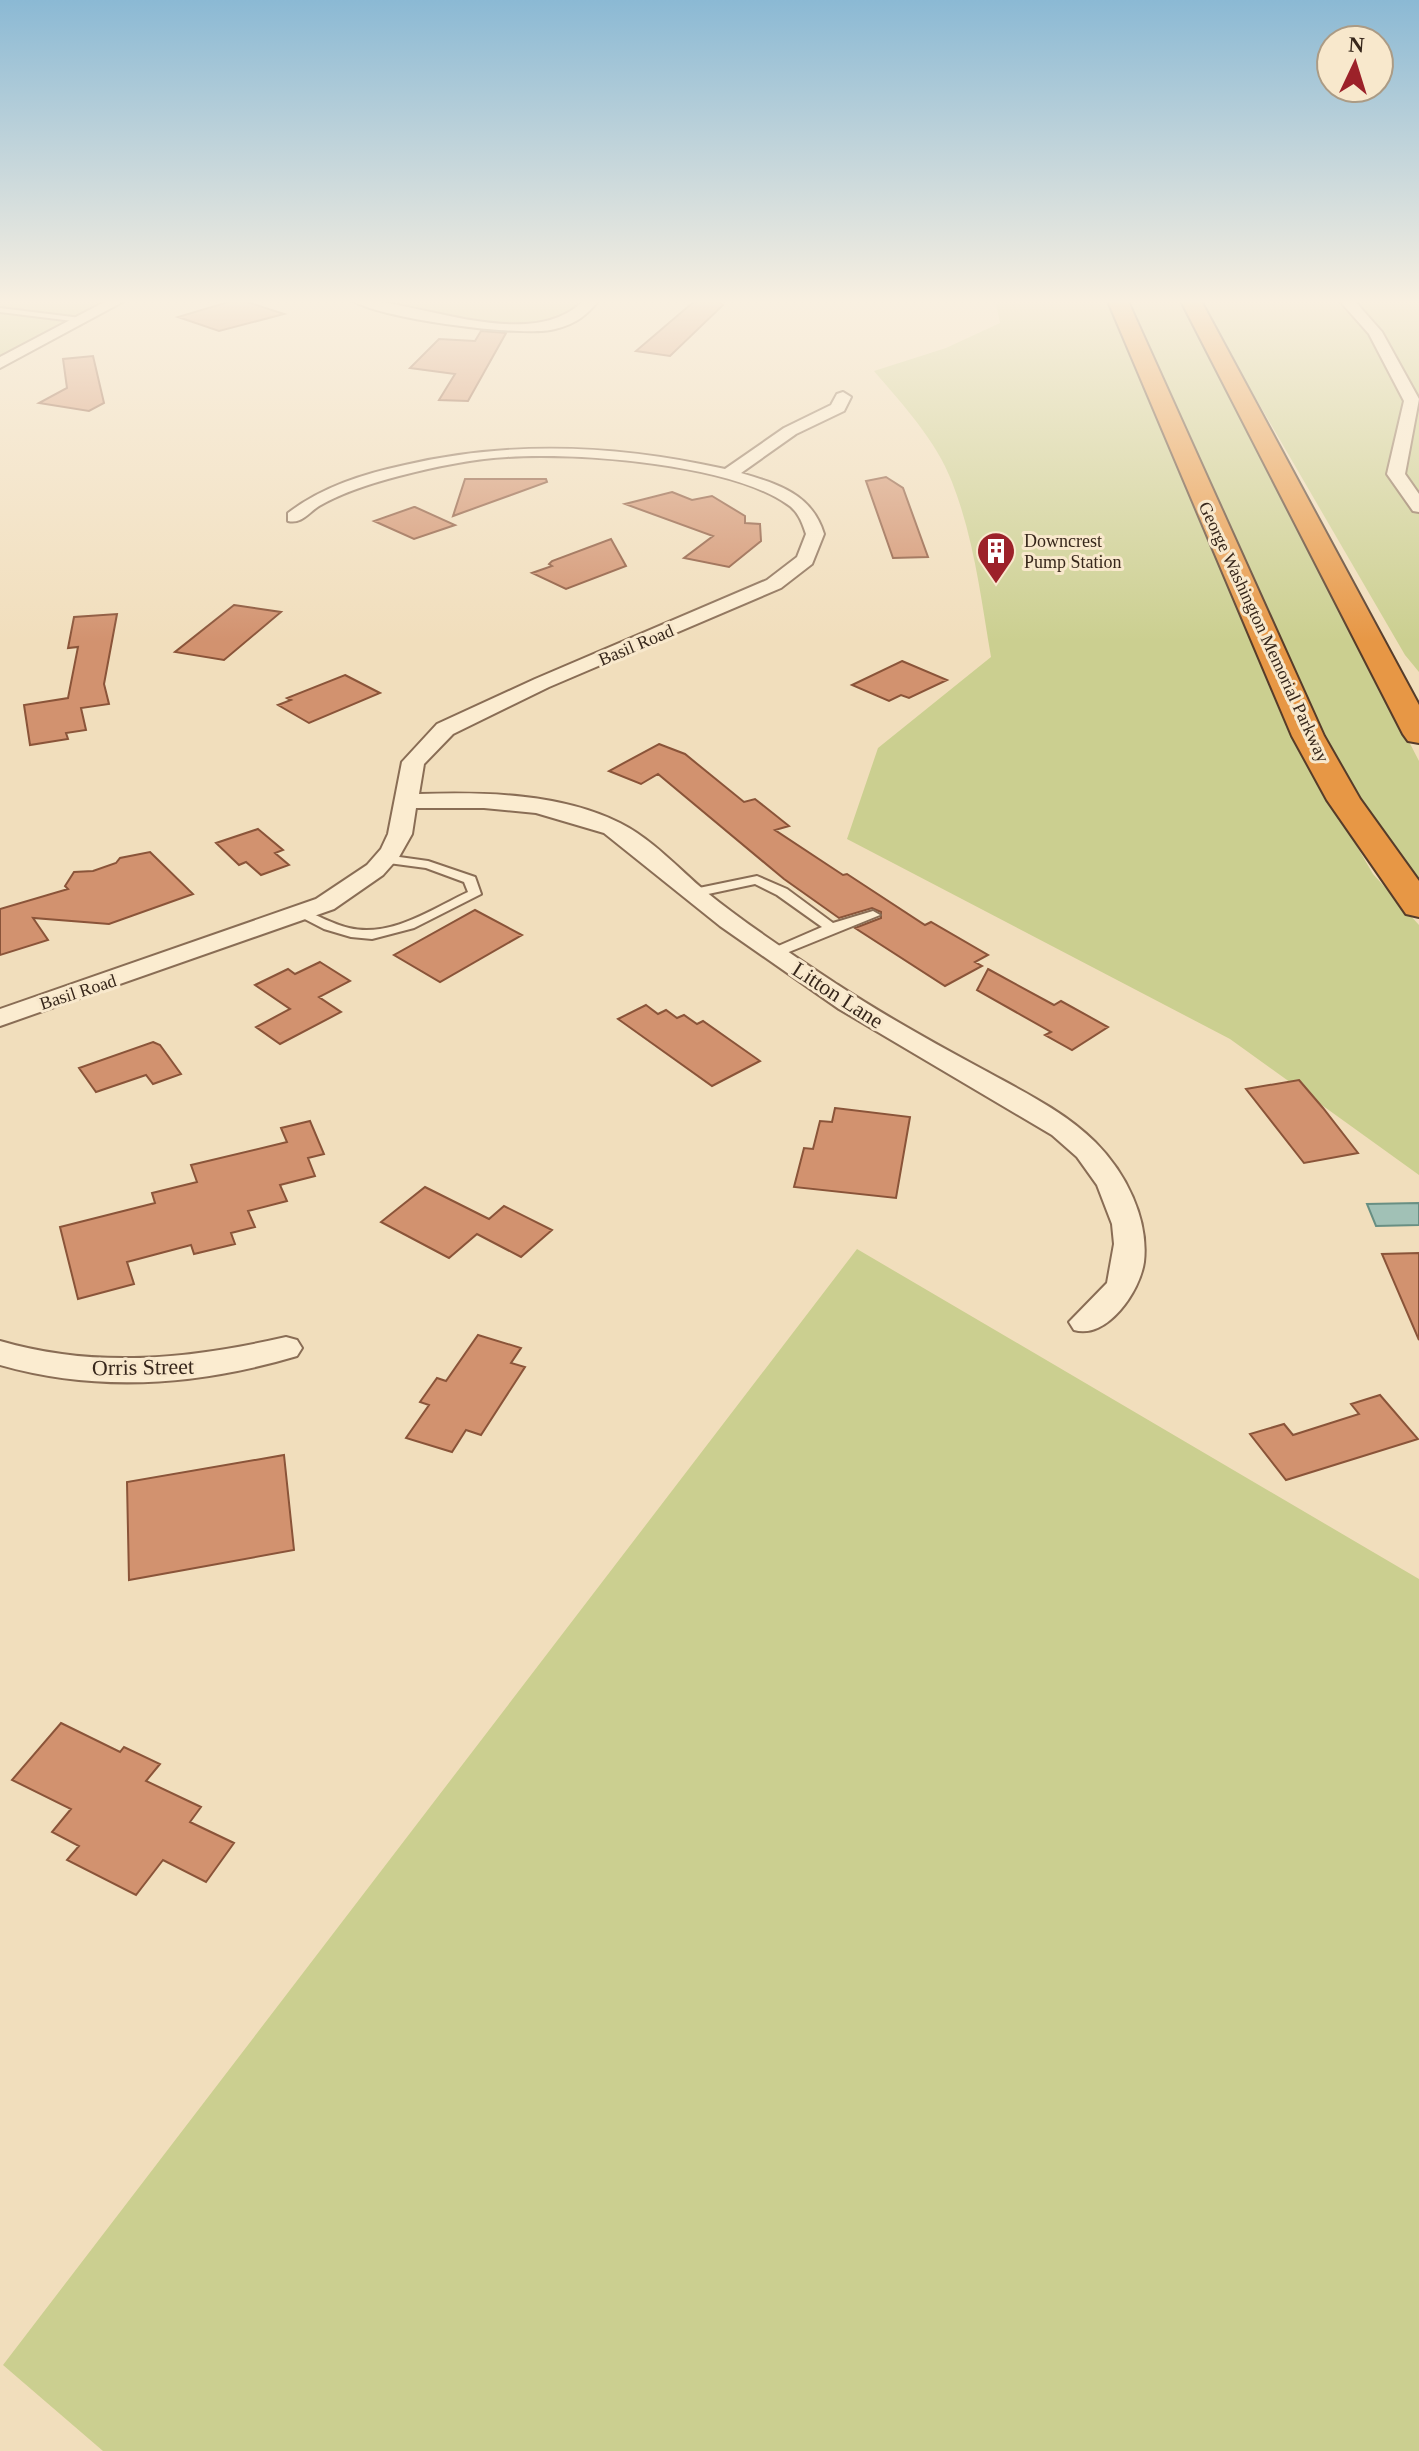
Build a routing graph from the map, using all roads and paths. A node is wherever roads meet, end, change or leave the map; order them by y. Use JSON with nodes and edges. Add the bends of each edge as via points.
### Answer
{"nodes":[{"id":1,"x":827,"y":413,"type":"edge"},
{"id":2,"x":1167,"y":413,"type":"edge"},
{"id":3,"x":1250,"y":413,"type":"edge"},
{"id":4,"x":1409,"y":413,"type":"edge"},
{"id":5,"x":727,"y":475,"type":"junction"},
{"id":6,"x":1419,"y":507,"type":"edge"},
{"id":7,"x":294,"y":517,"type":"dead end"},
{"id":8,"x":1419,"y":734,"type":"edge"},
{"id":9,"x":405,"y":801,"type":"junction"},
{"id":10,"x":385,"y":859,"type":"junction"},
{"id":11,"x":694,"y":893,"type":"junction"},
{"id":12,"x":1419,"y":906,"type":"edge"},
{"id":13,"x":302,"y":914,"type":"junction"},
{"id":14,"x":873,"y":915,"type":"dead end"},
{"id":15,"x":831,"y":928,"type":"junction"},
{"id":16,"x":774,"y":953,"type":"junction"},
{"id":17,"x":0,"y":1018,"type":"edge"},
{"id":18,"x":1085,"y":1322,"type":"dead end"},
{"id":19,"x":286,"y":1348,"type":"dead end"},
{"id":20,"x":0,"y":1353,"type":"edge"}],
"edges":[{"from":1,"to":5,"type":"street","via":[[790,431]]},
{"from":2,"to":12,"type":"highway","name":"George Washington Memorial Parkway","via":[[1308,736],[1344,800]]},
{"from":3,"to":8,"type":"highway"},
{"from":4,"to":6,"type":"street","via":[[1396,474]]},
{"from":5,"to":7,"type":"street","name":"Basil Road","via":[[580,453],[503,453],[445,461],[358,485],[313,502]]},
{"from":5,"to":9,"type":"street","name":"Basil Road","via":[[776,490],[804,509],[815,534],[805,560],[774,584],[445,729],[413,762]]},
{"from":9,"to":10,"type":"street","name":"Basil Road","via":[[400,834]]},
{"from":9,"to":11,"type":"street","name":"Litton Lane","via":[[491,800],[583,816],[628,838]]},
{"from":10,"to":13,"type":"street","name":"Basil Road","via":[[353,888]]},
{"from":10,"to":13,"type":"lane","via":[[428,865],[470,880],[475,894],[379,937],[352,936]]},
{"from":11,"to":15,"type":"lane","via":[[757,880]]},
{"from":11,"to":16,"type":"street","name":"Litton Lane"},
{"from":13,"to":17,"type":"street","name":"Basil Road"},
{"from":14,"to":15,"type":"lane"},
{"from":15,"to":16,"type":"lane"},
{"from":16,"to":18,"type":"street","name":"Litton Lane","via":[[903,1037],[1044,1115],[1099,1165],[1119,1198],[1129,1261],[1121,1284]]},
{"from":19,"to":20,"type":"street","name":"Orris Street","via":[[201,1367],[143,1370],[56,1365]]}]}
